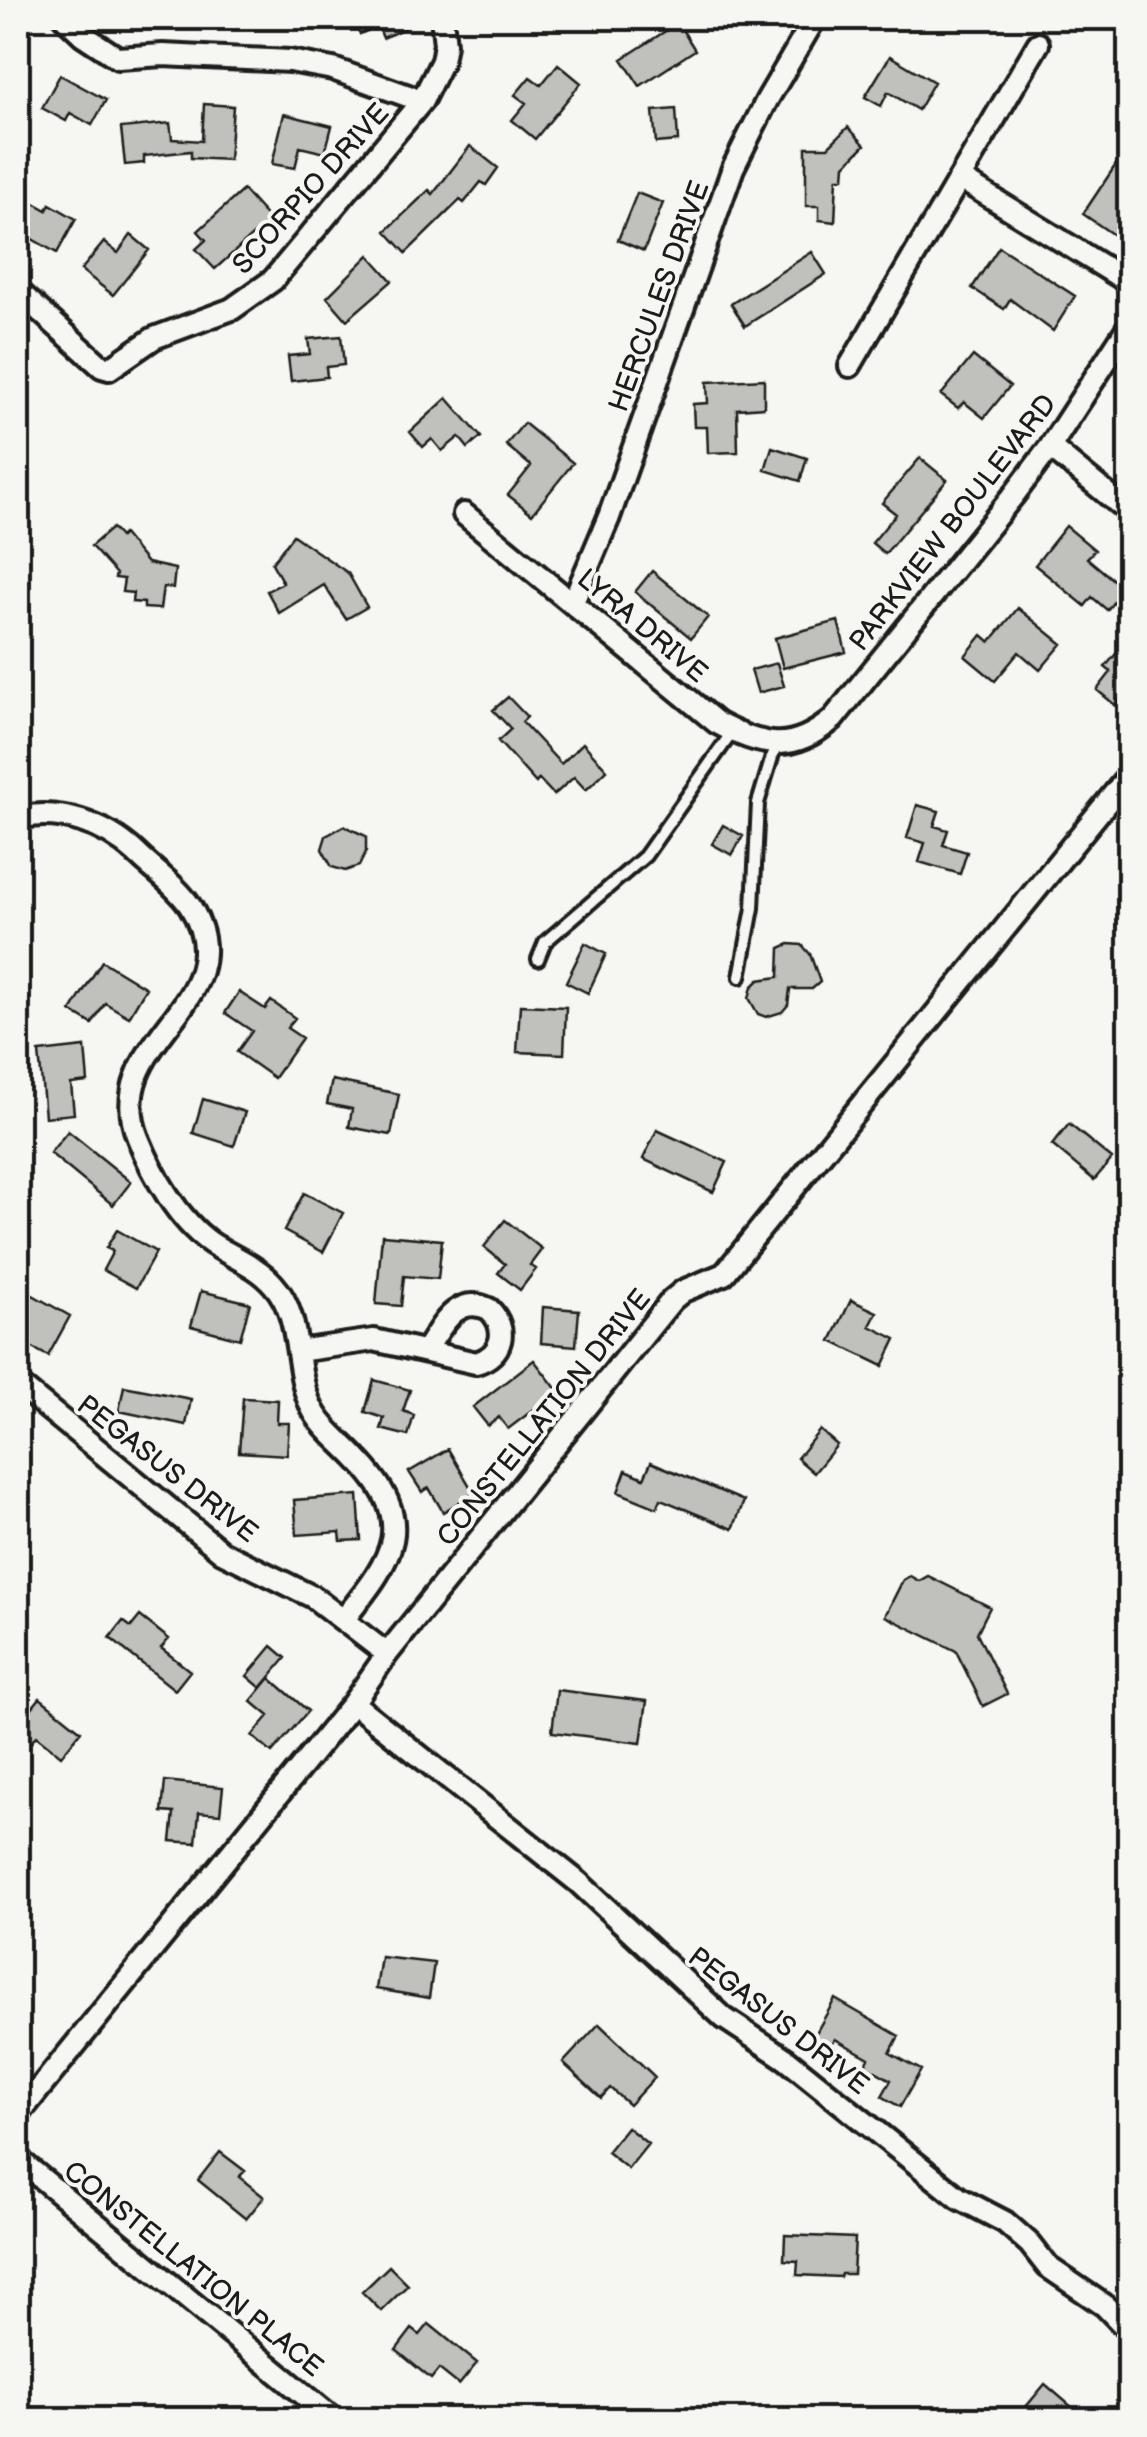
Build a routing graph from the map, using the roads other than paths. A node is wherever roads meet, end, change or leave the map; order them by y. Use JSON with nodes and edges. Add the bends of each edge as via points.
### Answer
{"nodes":[{"id":1,"x":66,"y":18,"type":"edge"},
{"id":2,"x":442,"y":18,"type":"edge"},
{"id":3,"x":815,"y":18,"type":"edge"},
{"id":4,"x":1038,"y":44,"type":"dead end"},
{"id":5,"x":422,"y":101,"type":"junction"},
{"id":6,"x":961,"y":179,"type":"junction"},
{"id":7,"x":1130,"y":283,"type":"edge"},
{"id":8,"x":18,"y":290,"type":"edge"},
{"id":9,"x":1130,"y":324,"type":"edge"},
{"id":10,"x":850,"y":366,"type":"dead end"},
{"id":11,"x":1050,"y":447,"type":"junction"},
{"id":12,"x":1130,"y":513,"type":"edge"},
{"id":13,"x":464,"y":514,"type":"dead end"},
{"id":14,"x":573,"y":602,"type":"junction"},
{"id":15,"x":733,"y":731,"type":"junction"},
{"id":16,"x":802,"y":741,"type":"joint"},
{"id":17,"x":776,"y":744,"type":"junction"},
{"id":18,"x":1130,"y":774,"type":"edge"},
{"id":19,"x":18,"y":818,"type":"edge"},
{"id":20,"x":538,"y":959,"type":"dead end"},
{"id":21,"x":740,"y":978,"type":"dead end"},
{"id":22,"x":426,"y":1350,"type":"dead end"},
{"id":23,"x":298,"y":1351,"type":"junction"},
{"id":24,"x":18,"y":1384,"type":"edge"},
{"id":25,"x":344,"y":1618,"type":"junction"},
{"id":26,"x":387,"y":1654,"type":"junction"},
{"id":27,"x":353,"y":1703,"type":"junction"},
{"id":28,"x":18,"y":2115,"type":"edge"},
{"id":29,"x":18,"y":2159,"type":"edge"},
{"id":30,"x":1130,"y":2332,"type":"edge"},
{"id":31,"x":335,"y":2420,"type":"edge"}],
"edges":[{"from":1,"to":5,"type":"street","via":[[118,58],[290,62],[333,69]]},
{"from":2,"to":5,"type":"street","name":"SCORPIO DRIVE","via":[[442,61]]},
{"from":3,"to":14,"type":"street","name":"HERCULES DRIVE","via":[[734,168]]},
{"from":4,"to":6,"type":"street"},
{"from":5,"to":8,"type":"street","name":"SCORPIO DRIVE","via":[[273,280],[232,309],[169,330],[108,370]]},
{"from":6,"to":7,"type":"street"},
{"from":6,"to":10,"type":"street"},
{"from":9,"to":11,"type":"street","name":"PARKVIEW BOULEVARD"},
{"from":11,"to":12,"type":"street"},
{"from":11,"to":16,"type":"street","name":"PARKVIEW BOULEVARD","via":[[833,719]]},
{"from":13,"to":14,"type":"street","name":"LYRA DRIVE"},
{"from":14,"to":15,"type":"street","name":"LYRA DRIVE"},
{"from":15,"to":17,"type":"street","name":"LYRA DRIVE"},
{"from":15,"to":20,"type":"lane","via":[[645,856],[545,942]]},
{"from":16,"to":17,"type":"street","name":"LYRA DRIVE"},
{"from":17,"to":21,"type":"lane","via":[[758,803],[753,908]]},
{"from":18,"to":26,"type":"street","name":"CONSTELLATION DRIVE","via":[[724,1274],[672,1300]]},
{"from":19,"to":23,"type":"street","via":[[71,818],[110,834],[188,903],[202,940],[200,977],[138,1069],[131,1117],[180,1213],[280,1292]]},
{"from":22,"to":23,"type":"street","via":[[358,1340]]},
{"from":23,"to":25,"type":"street","via":[[312,1408],[380,1484],[393,1521],[383,1569]]},
{"from":24,"to":25,"type":"street","name":"PEGASUS DRIVE","via":[[222,1552]]},
{"from":25,"to":26,"type":"street","name":"PEGASUS DRIVE"},
{"from":26,"to":27,"type":"street","name":"CONSTELLATION DRIVE"},
{"from":27,"to":28,"type":"street","name":"CONSTELLATION DRIVE"},
{"from":27,"to":30,"type":"street","name":"PEGASUS DRIVE","via":[[578,1882],[724,2018],[786,2059],[959,2198],[1004,2222]]},
{"from":29,"to":31,"type":"street","name":"CONSTELLATION PLACE"}]}
